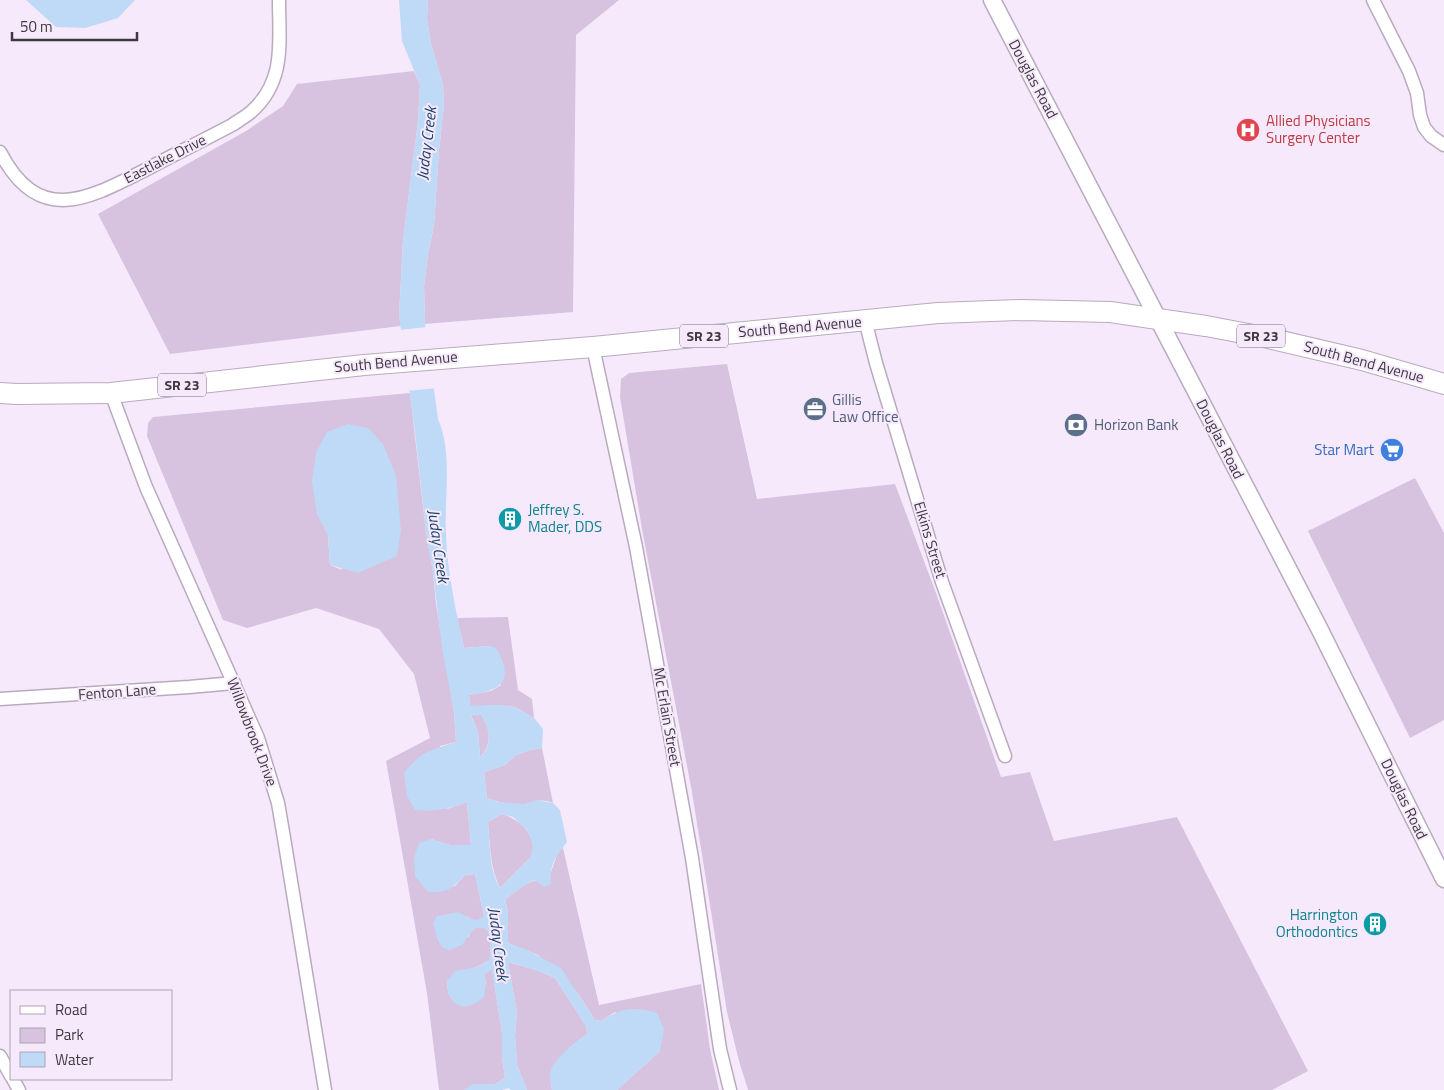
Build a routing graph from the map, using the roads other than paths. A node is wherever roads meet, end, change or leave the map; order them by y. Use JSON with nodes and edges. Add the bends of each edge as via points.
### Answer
{"nodes":[{"id":1,"x":278,"y":0,"type":"edge"},
{"id":2,"x":992,"y":0,"type":"edge"},
{"id":3,"x":1373,"y":0,"type":"edge"},
{"id":4,"x":1444,"y":145,"type":"edge"},
{"id":5,"x":0,"y":152,"type":"edge"},
{"id":6,"x":1158,"y":318,"type":"junction"},
{"id":7,"x":865,"y":320,"type":"junction"},
{"id":8,"x":594,"y":346,"type":"junction"},
{"id":9,"x":1444,"y":384,"type":"edge"},
{"id":10,"x":0,"y":393,"type":"edge"},
{"id":11,"x":111,"y":393,"type":"junction"},
{"id":12,"x":234,"y":683,"type":"junction"},
{"id":13,"x":0,"y":699,"type":"edge"},
{"id":14,"x":1005,"y":756,"type":"dead end"},
{"id":15,"x":1444,"y":880,"type":"edge"},
{"id":16,"x":0,"y":1056,"type":"edge"},
{"id":17,"x":10,"y":1074,"type":"edge"},
{"id":18,"x":325,"y":1090,"type":"edge"},
{"id":19,"x":730,"y":1090,"type":"edge"}],
"edges":[{"from":1,"to":5,"type":"street","name":"Eastlake Drive","via":[[279,62],[273,82],[251,112],[232,125],[109,188],[82,198],[54,199],[40,195],[20,182]]},
{"from":2,"to":6,"type":"street","name":"Douglas Road"},
{"from":3,"to":4,"type":"street","via":[[1409,71],[1424,127]]},
{"from":6,"to":7,"type":"main road","name":"South Bend Avenue","number":"SR 23","via":[[1110,312],[1021,310]]},
{"from":6,"to":9,"type":"main road","name":"South Bend Avenue","number":"SR 23","via":[[1264,337],[1362,360]]},
{"from":6,"to":15,"type":"street","name":"Douglas Road","via":[[1319,628]]},
{"from":7,"to":8,"type":"main road","name":"South Bend Avenue","number":"SR 23"},
{"from":7,"to":14,"type":"street","name":"Elkins Street","via":[[942,582]]},
{"from":8,"to":11,"type":"main road","name":"South Bend Avenue","number":"SR 23","via":[[364,365]]},
{"from":8,"to":19,"type":"street","name":"Mc Erlain Street","via":[[636,547],[692,858],[720,1050]]},
{"from":10,"to":11,"type":"main road","name":"South Bend Avenue","number":"SR 23"},
{"from":11,"to":12,"type":"street","name":"Willowbrook Drive","via":[[146,487]]},
{"from":12,"to":13,"type":"street","name":"Fenton Lane"},
{"from":12,"to":18,"type":"street","name":"Willowbrook Drive","via":[[258,738],[278,803]]},
{"from":16,"to":17,"type":"street"}]}
